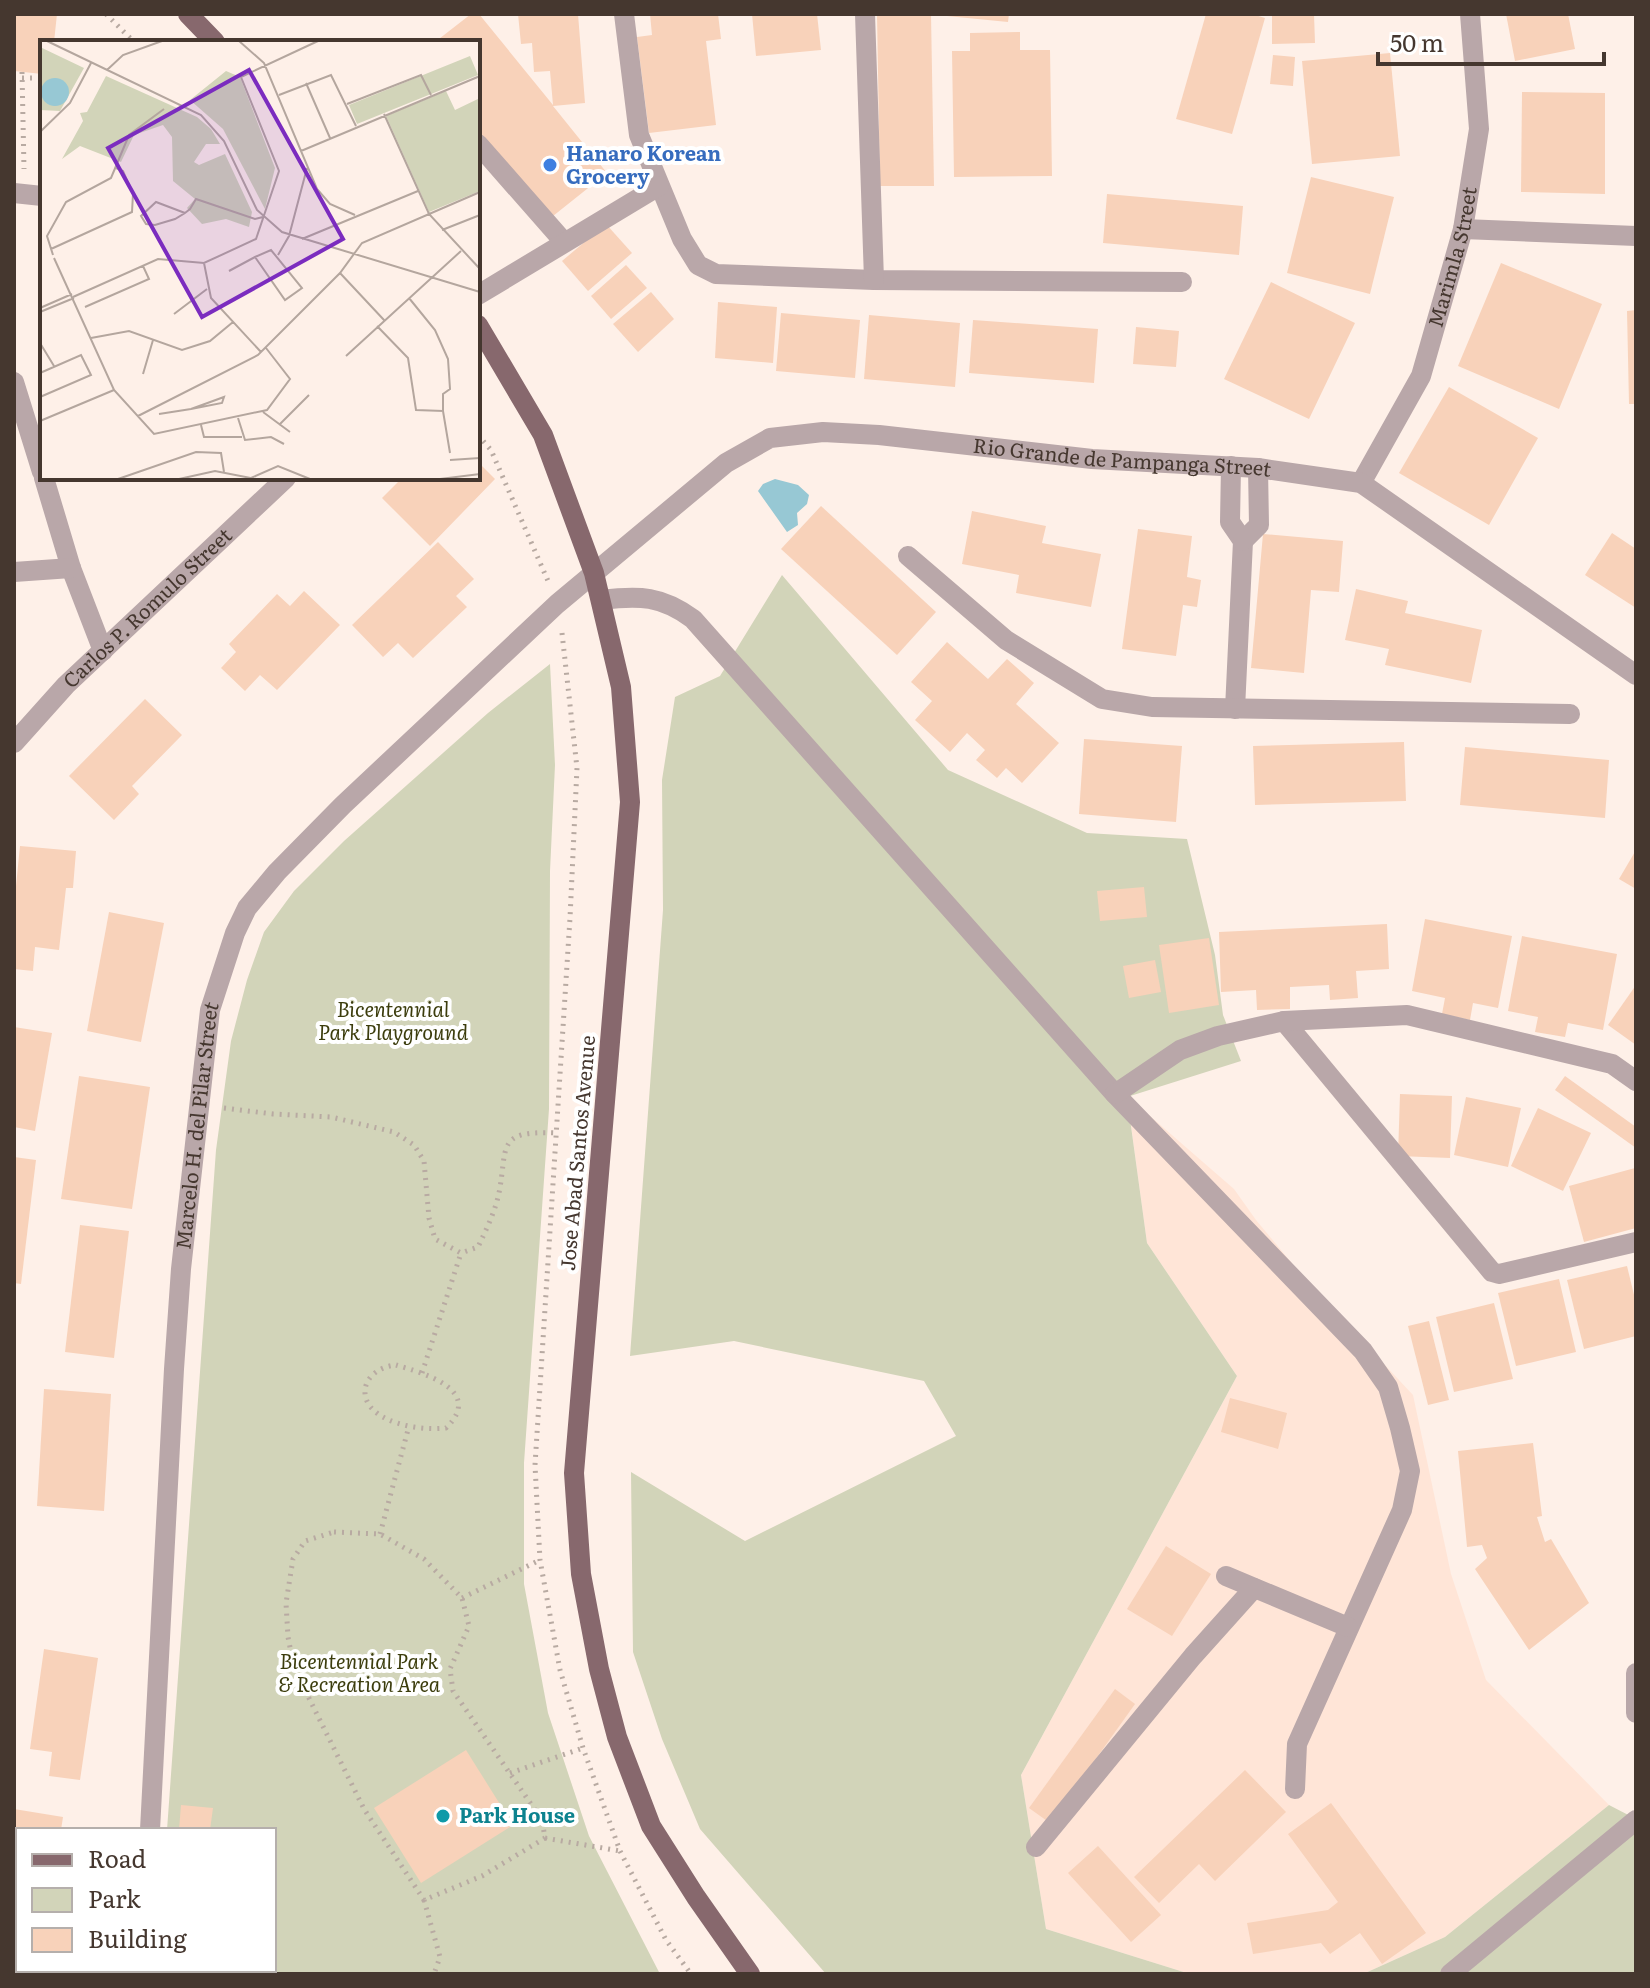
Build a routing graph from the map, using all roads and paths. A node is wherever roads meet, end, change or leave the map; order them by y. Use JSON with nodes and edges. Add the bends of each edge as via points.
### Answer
{"nodes":[{"id":1,"x":106,"y":14,"type":"edge"},
{"id":2,"x":188,"y":14,"type":"edge"},
{"id":3,"x":624,"y":14,"type":"edge"},
{"id":4,"x":865,"y":14,"type":"edge"},
{"id":5,"x":1470,"y":14,"type":"edge"},
{"id":6,"x":132,"y":40,"type":"edge"},
{"id":7,"x":213,"y":40,"type":"edge"},
{"id":8,"x":40,"y":78,"type":"edge"},
{"id":9,"x":480,"y":146,"type":"edge"},
{"id":10,"x":659,"y":186,"type":"junction"},
{"id":11,"x":27,"y":195,"type":"edge"},
{"id":12,"x":1463,"y":229,"type":"junction"},
{"id":13,"x":1636,"y":236,"type":"edge"},
{"id":14,"x":564,"y":242,"type":"junction"},
{"id":15,"x":874,"y":280,"type":"junction"},
{"id":16,"x":1182,"y":282,"type":"dead end"},
{"id":17,"x":480,"y":294,"type":"edge"},
{"id":18,"x":480,"y":328,"type":"edge"},
{"id":19,"x":14,"y":382,"type":"edge"},
{"id":20,"x":480,"y":437,"type":"edge"},
{"id":21,"x":40,"y":466,"type":"edge"},
{"id":22,"x":1231,"y":466,"type":"junction"},
{"id":23,"x":1258,"y":468,"type":"junction"},
{"id":24,"x":45,"y":480,"type":"edge"},
{"id":25,"x":284,"y":480,"type":"edge"},
{"id":26,"x":1361,"y":483,"type":"junction"},
{"id":27,"x":1243,"y":541,"type":"junction"},
{"id":28,"x":908,"y":556,"type":"dead end"},
{"id":29,"x":71,"y":568,"type":"junction"},
{"id":30,"x":14,"y":572,"type":"edge"},
{"id":31,"x":594,"y":573,"type":"junction"},
{"id":32,"x":602,"y":600,"type":"junction"},
{"id":33,"x":557,"y":604,"type":"junction"},
{"id":34,"x":103,"y":651,"type":"junction"},
{"id":35,"x":1636,"y":675,"type":"edge"},
{"id":36,"x":1235,"y":709,"type":"junction"},
{"id":37,"x":1570,"y":714,"type":"dead end"},
{"id":38,"x":14,"y":743,"type":"edge"},
{"id":39,"x":1284,"y":1021,"type":"junction"},
{"id":40,"x":1636,"y":1081,"type":"edge"},
{"id":41,"x":1115,"y":1094,"type":"junction"},
{"id":42,"x":199,"y":1105,"type":"junction"},
{"id":43,"x":556,"y":1133,"type":"junction"},
{"id":44,"x":1636,"y":1242,"type":"edge"},
{"id":45,"x":461,"y":1253,"type":"junction"},
{"id":46,"x":422,"y":1373,"type":"junction"},
{"id":47,"x":409,"y":1426,"type":"junction"},
{"id":48,"x":380,"y":1534,"type":"junction"},
{"id":49,"x":540,"y":1560,"type":"junction"},
{"id":50,"x":1226,"y":1576,"type":"dead end"},
{"id":51,"x":1254,"y":1588,"type":"junction"},
{"id":52,"x":462,"y":1598,"type":"junction"},
{"id":53,"x":1348,"y":1627,"type":"junction"},
{"id":54,"x":1636,"y":1673,"type":"edge"},
{"id":55,"x":1636,"y":1713,"type":"edge"},
{"id":56,"x":583,"y":1748,"type":"junction"},
{"id":57,"x":510,"y":1773,"type":"junction"},
{"id":58,"x":1295,"y":1789,"type":"dead end"},
{"id":59,"x":1636,"y":1820,"type":"edge"},
{"id":60,"x":150,"y":1828,"type":"edge"},
{"id":61,"x":545,"y":1838,"type":"junction"},
{"id":62,"x":1036,"y":1847,"type":"dead end"},
{"id":63,"x":620,"y":1851,"type":"junction"},
{"id":64,"x":424,"y":1900,"type":"junction"},
{"id":65,"x":434,"y":1974,"type":"edge"},
{"id":66,"x":691,"y":1974,"type":"edge"},
{"id":67,"x":750,"y":1974,"type":"edge"},
{"id":68,"x":1450,"y":1974,"type":"edge"}],
"edges":[{"from":1,"to":6,"type":"path"},
{"from":2,"to":7,"type":"main road"},
{"from":3,"to":10,"type":"street","via":[[639,135]]},
{"from":4,"to":15,"type":"street"},
{"from":5,"to":12,"type":"street","name":"Marimla Street","via":[[1479,129]]},
{"from":8,"to":11,"type":"path","via":[[22,75]]},
{"from":9,"to":14,"type":"street"},
{"from":10,"to":14,"type":"street"},
{"from":10,"to":15,"type":"street","via":[[698,265],[716,274]]},
{"from":12,"to":13,"type":"street"},
{"from":12,"to":26,"type":"street","name":"Marimla Street","via":[[1421,376]]},
{"from":14,"to":17,"type":"street"},
{"from":15,"to":16,"type":"street"},
{"from":18,"to":31,"type":"main road","name":"Jose Abad Santos Avenue","via":[[543,435]]},
{"from":19,"to":21,"type":"street"},
{"from":20,"to":33,"type":"path","via":[[491,450]]},
{"from":22,"to":23,"type":"street","name":"Rio Grande de Pampanga Street"},
{"from":22,"to":27,"type":"street","via":[[1230,522]]},
{"from":22,"to":31,"type":"street","name":"Rio Grande de Pampanga Street","via":[[1092,459],[879,435],[823,432],[770,438],[726,463]]},
{"from":23,"to":26,"type":"street","name":"Rio Grande de Pampanga Street"},
{"from":23,"to":27,"type":"street","via":[[1259,525]]},
{"from":24,"to":29,"type":"street"},
{"from":25,"to":34,"type":"street","name":"Carlos P. Romulo Street"},
{"from":26,"to":35,"type":"street","name":"Rio Grande de Pampanga Street"},
{"from":27,"to":36,"type":"street"},
{"from":28,"to":36,"type":"street","via":[[1006,640],[1102,699],[1152,707]]},
{"from":29,"to":30,"type":"street"},
{"from":29,"to":34,"type":"street"},
{"from":31,"to":32,"type":"main road","name":"Jose Abad Santos Avenue"},
{"from":31,"to":33,"type":"street","name":"Marcelo H. del Pilar Street"},
{"from":32,"to":41,"type":"street","via":[[655,599],[693,619]]},
{"from":32,"to":67,"type":"main road","name":"Jose Abad Santos Avenue","via":[[621,687],[630,802],[574,1473],[581,1574],[617,1737],[651,1826]]},
{"from":33,"to":42,"type":"street","name":"Marcelo H. del Pilar Street","via":[[343,805],[247,908],[210,1010]]},
{"from":33,"to":43,"type":"path","via":[[577,768]]},
{"from":34,"to":38,"type":"street","name":"Carlos P. Romulo Street"},
{"from":36,"to":37,"type":"street"},
{"from":39,"to":40,"type":"street","via":[[1407,1015],[1612,1064]]},
{"from":39,"to":41,"type":"street","via":[[1180,1050]]},
{"from":39,"to":44,"type":"street","via":[[1492,1272]]},
{"from":41,"to":53,"type":"street","via":[[1363,1351],[1388,1387],[1410,1471],[1402,1510]]},
{"from":42,"to":45,"type":"path","via":[[331,1117],[394,1132],[414,1145],[424,1161],[435,1239]]},
{"from":42,"to":60,"type":"street","name":"Marcelo H. del Pilar Street","via":[[174,1369]]},
{"from":43,"to":45,"type":"path","via":[[514,1138],[503,1151],[490,1223],[478,1247]]},
{"from":43,"to":49,"type":"path","via":[[535,1465]]},
{"from":45,"to":46,"type":"path"},
{"from":46,"to":47,"type":"path","via":[[448,1384],[459,1408],[446,1428]]},
{"from":46,"to":47,"type":"path","via":[[382,1366],[366,1384],[369,1405],[381,1416]]},
{"from":47,"to":48,"type":"path"},
{"from":48,"to":52,"type":"path","via":[[424,1559]]},
{"from":48,"to":64,"type":"path","via":[[334,1532],[305,1541],[293,1559],[286,1603],[288,1637],[294,1668],[364,1809]]},
{"from":49,"to":52,"type":"path"},
{"from":49,"to":56,"type":"path","via":[[560,1670]]},
{"from":50,"to":51,"type":"street"},
{"from":51,"to":53,"type":"street"},
{"from":51,"to":62,"type":"street"},
{"from":52,"to":57,"type":"path","via":[[469,1626],[450,1669],[453,1691]]},
{"from":53,"to":58,"type":"street","via":[[1297,1744]]},
{"from":54,"to":55,"type":"street"},
{"from":56,"to":57,"type":"path"},
{"from":56,"to":63,"type":"path"},
{"from":57,"to":61,"type":"path","via":[[542,1820]]},
{"from":59,"to":68,"type":"street"},
{"from":61,"to":63,"type":"path"},
{"from":61,"to":64,"type":"path","via":[[482,1876]]},
{"from":63,"to":66,"type":"path","via":[[666,1940]]},
{"from":64,"to":65,"type":"path","via":[[440,1957]]}]}
